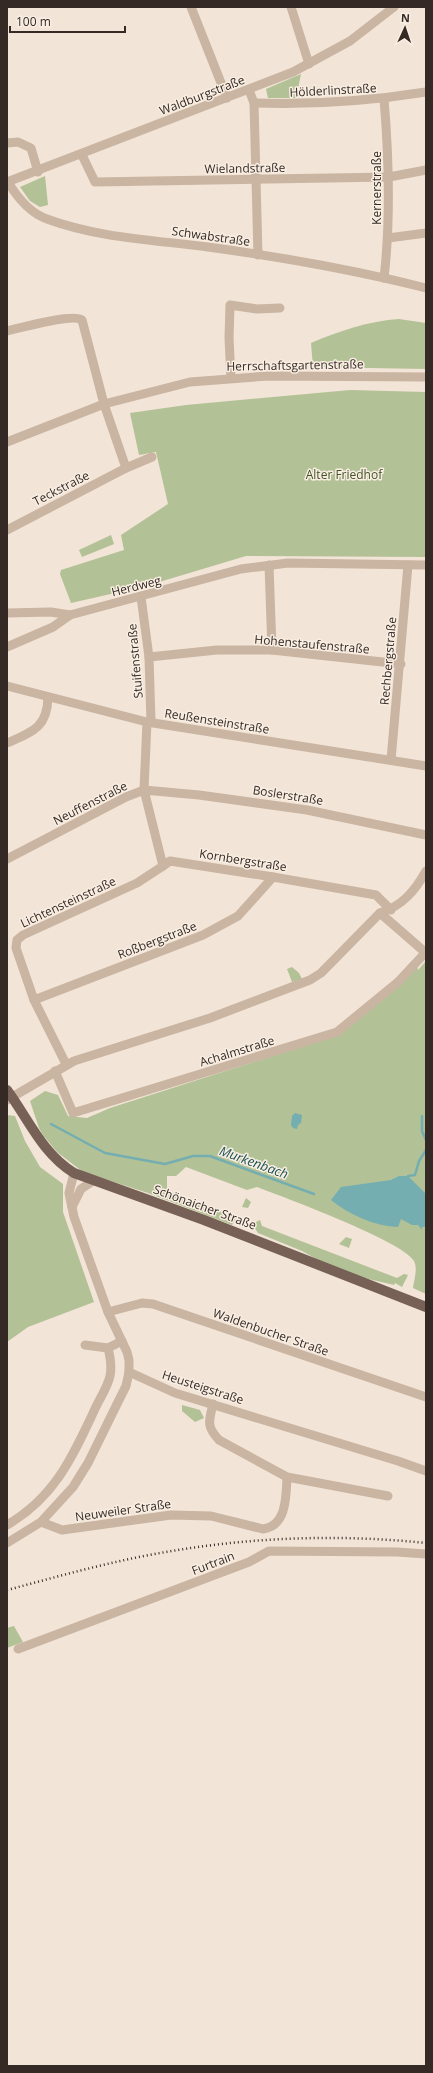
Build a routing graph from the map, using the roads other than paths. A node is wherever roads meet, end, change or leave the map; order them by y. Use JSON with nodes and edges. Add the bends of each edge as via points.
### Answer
{"nodes":[{"id":1,"x":191,"y":7,"type":"edge"},
{"id":2,"x":291,"y":7,"type":"edge"},
{"id":3,"x":394,"y":7,"type":"edge"},
{"id":4,"x":309,"y":64,"type":"junction"},
{"id":5,"x":249,"y":90,"type":"junction"},
{"id":6,"x":426,"y":92,"type":"edge"},
{"id":7,"x":227,"y":98,"type":"junction"},
{"id":8,"x":384,"y":99,"type":"junction"},
{"id":9,"x":254,"y":103,"type":"junction"},
{"id":10,"x":7,"y":143,"type":"edge"},
{"id":11,"x":82,"y":155,"type":"junction"},
{"id":12,"x":426,"y":170,"type":"edge"},
{"id":13,"x":38,"y":172,"type":"junction"},
{"id":14,"x":389,"y":176,"type":"junction"},
{"id":15,"x":257,"y":180,"type":"junction"},
{"id":16,"x":7,"y":182,"type":"edge"},
{"id":17,"x":426,"y":233,"type":"edge"},
{"id":18,"x":388,"y":238,"type":"junction"},
{"id":19,"x":258,"y":255,"type":"junction"},
{"id":20,"x":384,"y":278,"type":"junction"},
{"id":21,"x":426,"y":288,"type":"edge"},
{"id":22,"x":280,"y":308,"type":"dead end"},
{"id":23,"x":7,"y":331,"type":"edge"},
{"id":24,"x":426,"y":377,"type":"edge"},
{"id":25,"x":231,"y":378,"type":"junction"},
{"id":26,"x":104,"y":404,"type":"junction"},
{"id":27,"x":7,"y":442,"type":"edge"},
{"id":28,"x":152,"y":457,"type":"dead end"},
{"id":29,"x":126,"y":468,"type":"junction"},
{"id":30,"x":7,"y":530,"type":"edge"},
{"id":31,"x":269,"y":565,"type":"junction"},
{"id":32,"x":408,"y":565,"type":"junction"},
{"id":33,"x":426,"y":565,"type":"edge"},
{"id":34,"x":141,"y":597,"type":"junction"},
{"id":35,"x":7,"y":612,"type":"edge"},
{"id":36,"x":70,"y":615,"type":"junction"},
{"id":37,"x":7,"y":647,"type":"edge"},
{"id":38,"x":272,"y":650,"type":"junction"},
{"id":39,"x":149,"y":658,"type":"junction"},
{"id":40,"x":401,"y":664,"type":"junction"},
{"id":41,"x":7,"y":686,"type":"edge"},
{"id":42,"x":48,"y":698,"type":"junction"},
{"id":43,"x":149,"y":722,"type":"junction"},
{"id":44,"x":7,"y":743,"type":"edge"},
{"id":45,"x":391,"y":760,"type":"junction"},
{"id":46,"x":426,"y":766,"type":"edge"},
{"id":47,"x":144,"y":790,"type":"junction"},
{"id":48,"x":426,"y":835,"type":"edge"},
{"id":49,"x":7,"y":859,"type":"edge"},
{"id":50,"x":163,"y":866,"type":"junction"},
{"id":51,"x":426,"y":871,"type":"edge"},
{"id":52,"x":273,"y":877,"type":"junction"},
{"id":53,"x":391,"y":910,"type":"junction"},
{"id":54,"x":380,"y":913,"type":"junction"},
{"id":55,"x":426,"y":953,"type":"edge"},
{"id":56,"x":34,"y":1000,"type":"junction"},
{"id":57,"x":66,"y":1064,"type":"junction"},
{"id":58,"x":55,"y":1071,"type":"junction"},
{"id":59,"x":9,"y":1096,"type":"edge"},
{"id":60,"x":74,"y":1173,"type":"junction"},
{"id":61,"x":93,"y":1181,"type":"junction"},
{"id":62,"x":72,"y":1208,"type":"junction"},
{"id":63,"x":426,"y":1308,"type":"edge"},
{"id":64,"x":108,"y":1312,"type":"junction"},
{"id":65,"x":122,"y":1340,"type":"junction"},
{"id":66,"x":85,"y":1345,"type":"dead end"},
{"id":67,"x":108,"y":1348,"type":"junction"},
{"id":68,"x":129,"y":1372,"type":"junction"},
{"id":69,"x":426,"y":1397,"type":"edge"},
{"id":70,"x":213,"y":1404,"type":"junction"},
{"id":71,"x":426,"y":1472,"type":"edge"},
{"id":72,"x":287,"y":1477,"type":"junction"},
{"id":73,"x":388,"y":1496,"type":"dead end"},
{"id":74,"x":41,"y":1522,"type":"junction"},
{"id":75,"x":7,"y":1525,"type":"edge"},
{"id":76,"x":7,"y":1543,"type":"edge"},
{"id":77,"x":426,"y":1554,"type":"edge"},
{"id":78,"x":18,"y":1649,"type":"dead end"}],
"edges":[{"from":1,"to":7,"type":"street"},
{"from":2,"to":4,"type":"street"},
{"from":3,"to":4,"type":"street","name":"Waldburgstraße","via":[[350,40]]},
{"from":4,"to":5,"type":"street","name":"Waldburgstraße"},
{"from":5,"to":7,"type":"street","name":"Waldburgstraße"},
{"from":5,"to":9,"type":"street"},
{"from":6,"to":8,"type":"street","name":"Hölderlinstraße"},
{"from":7,"to":11,"type":"street","name":"Waldburgstraße"},
{"from":8,"to":9,"type":"street","name":"Hölderlinstraße","via":[[296,104]]},
{"from":8,"to":14,"type":"street","name":"Kernerstraße"},
{"from":9,"to":15,"type":"street"},
{"from":10,"to":13,"type":"street","via":[[18,142],[31,148]]},
{"from":11,"to":13,"type":"street","name":"Waldburgstraße"},
{"from":11,"to":15,"type":"street","name":"Wielandstraße","via":[[95,182]]},
{"from":12,"to":14,"type":"street","name":"Wielandstraße"},
{"from":13,"to":16,"type":"street","name":"Waldburgstraße"},
{"from":14,"to":15,"type":"street","name":"Wielandstraße"},
{"from":14,"to":18,"type":"street","name":"Kernerstraße"},
{"from":15,"to":19,"type":"street"},
{"from":16,"to":19,"type":"street","name":"Schwabstraße","via":[[25,205],[45,219],[69,226],[90,232]]},
{"from":17,"to":18,"type":"street"},
{"from":18,"to":20,"type":"street","name":"Kernerstraße"},
{"from":19,"to":20,"type":"street","name":"Schwabstraße"},
{"from":20,"to":21,"type":"street","name":"Schwabstraße"},
{"from":22,"to":25,"type":"street","via":[[257,310],[230,305]]},
{"from":23,"to":26,"type":"street","via":[[80,318]]},
{"from":24,"to":25,"type":"street","name":"Herrschaftsgartenstraße","via":[[349,375]]},
{"from":25,"to":26,"type":"street","name":"Herrschaftsgartenstraße","via":[[190,382]]},
{"from":26,"to":27,"type":"street","name":"Herrschaftsgartenstraße"},
{"from":26,"to":29,"type":"street"},
{"from":28,"to":29,"type":"street","name":"Teckstraße"},
{"from":29,"to":30,"type":"street","name":"Teckstraße"},
{"from":31,"to":32,"type":"street","name":"Herdweg"},
{"from":31,"to":34,"type":"street","name":"Herdweg"},
{"from":31,"to":38,"type":"street"},
{"from":32,"to":33,"type":"street","name":"Herdweg"},
{"from":32,"to":40,"type":"street","name":"Rechbergstraße"},
{"from":34,"to":36,"type":"street","name":"Herdweg"},
{"from":34,"to":39,"type":"street","name":"Stuifenstraße"},
{"from":35,"to":36,"type":"street","name":"Herdweg","via":[[51,612]]},
{"from":36,"to":37,"type":"street","via":[[53,627]]},
{"from":38,"to":39,"type":"street","name":"Hohenstaufenstraße","via":[[217,650]]},
{"from":38,"to":40,"type":"street","name":"Hohenstaufenstraße"},
{"from":39,"to":43,"type":"street","name":"Stuifenstraße"},
{"from":40,"to":45,"type":"street","name":"Rechbergstraße"},
{"from":41,"to":42,"type":"street","name":"Reußensteinstraße"},
{"from":42,"to":43,"type":"street","name":"Reußensteinstraße"},
{"from":42,"to":44,"type":"street","via":[[44,719],[38,726]]},
{"from":43,"to":45,"type":"street","name":"Reußensteinstraße"},
{"from":43,"to":47,"type":"street","name":"Neuffenstraße"},
{"from":45,"to":46,"type":"street","name":"Reußensteinstraße"},
{"from":47,"to":48,"type":"street","name":"Boslerstraße","via":[[308,810]]},
{"from":47,"to":49,"type":"street","name":"Neuffenstraße"},
{"from":47,"to":50,"type":"street"},
{"from":50,"to":52,"type":"street","name":"Kornbergstraße","via":[[170,861]]},
{"from":50,"to":56,"type":"street","name":"Lichtensteinstraße","via":[[137,883],[17,940],[16,948]]},
{"from":51,"to":53,"type":"street","via":[[409,898]]},
{"from":52,"to":53,"type":"street","name":"Kornbergstraße","via":[[376,895]]},
{"from":52,"to":56,"type":"street","name":"Roßbergstraße","via":[[238,916],[203,935]]},
{"from":53,"to":54,"type":"street"},
{"from":54,"to":55,"type":"street","name":"Achalmstraße"},
{"from":54,"to":57,"type":"street","via":[[321,973],[310,980],[210,1018]]},
{"from":55,"to":58,"type":"street","name":"Achalmstraße","via":[[398,982],[332,1034],[73,1113]]},
{"from":56,"to":57,"type":"street","name":"Lichtensteinstraße"},
{"from":57,"to":58,"type":"street"},
{"from":58,"to":59,"type":"street"},
{"from":59,"to":60,"type":"main road","name":"Schönaicher Straße","via":[[41,1144],[58,1162]]},
{"from":60,"to":61,"type":"main road","name":"Schönaicher Straße"},
{"from":60,"to":62,"type":"street","via":[[69,1193]]},
{"from":61,"to":62,"type":"street","via":[[81,1189]]},
{"from":61,"to":63,"type":"main road","name":"Schönaicher Straße","via":[[204,1220]]},
{"from":62,"to":64,"type":"street"},
{"from":64,"to":65,"type":"street"},
{"from":64,"to":69,"type":"street","name":"Waldenbucher Straße","via":[[142,1303],[153,1304]]},
{"from":65,"to":67,"type":"street"},
{"from":65,"to":68,"type":"street","via":[[129,1360]]},
{"from":66,"to":67,"type":"street"},
{"from":67,"to":75,"type":"street","via":[[112,1364],[110,1379],[60,1478],[47,1494],[21,1517]]},
{"from":68,"to":70,"type":"street","name":"Heusteigstraße","via":[[175,1393]]},
{"from":68,"to":74,"type":"street","via":[[126,1386],[88,1463],[73,1487]]},
{"from":70,"to":71,"type":"street","name":"Heusteigstraße"},
{"from":70,"to":72,"type":"street","via":[[208,1424],[219,1440]]},
{"from":72,"to":73,"type":"street"},
{"from":72,"to":74,"type":"street","name":"Neuweiler Straße","via":[[285,1505],[276,1525],[271,1528],[263,1529],[211,1516],[171,1514],[62,1530]]},
{"from":74,"to":76,"type":"street"},
{"from":77,"to":78,"type":"street","name":"Furtrain","via":[[269,1551],[261,1558]]}]}
